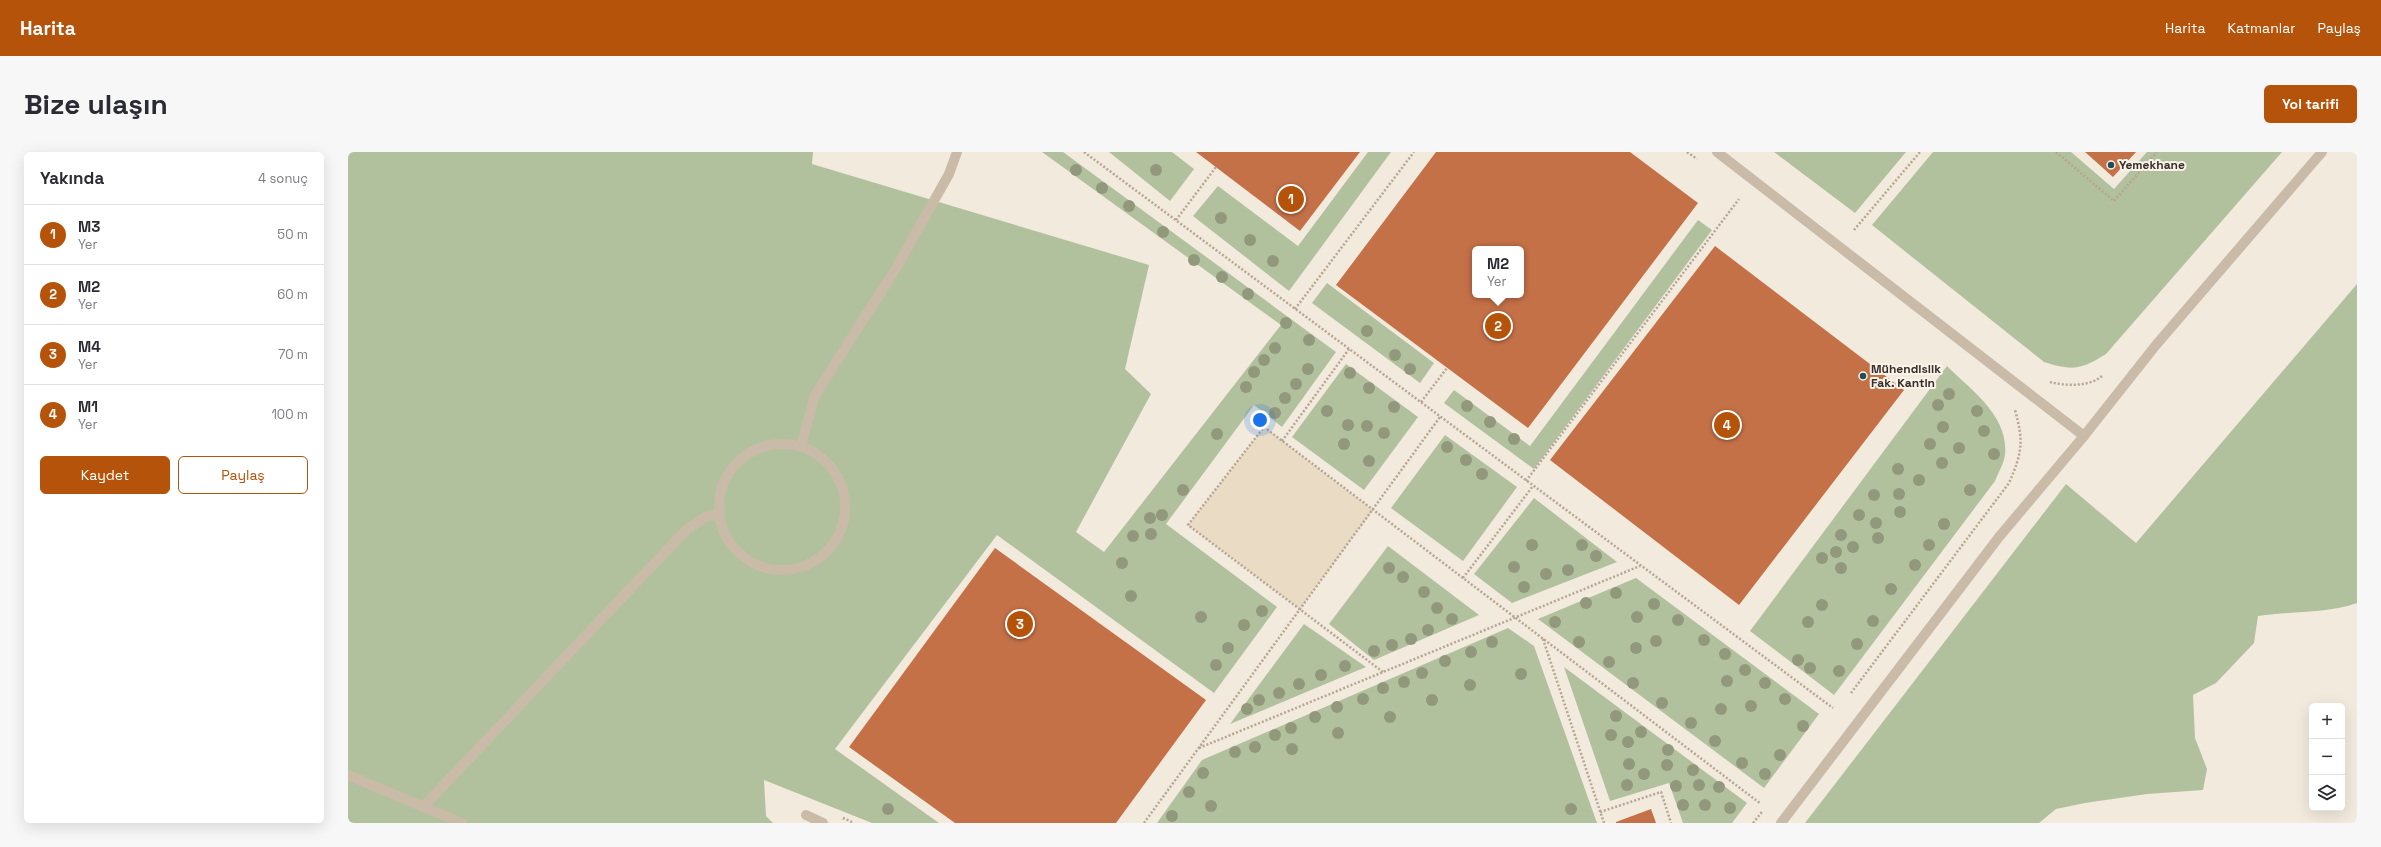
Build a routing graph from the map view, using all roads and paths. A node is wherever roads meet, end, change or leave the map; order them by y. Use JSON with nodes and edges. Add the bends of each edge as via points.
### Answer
{"nodes":[{"id":1,"x":957,"y":152,"type":"edge"},
{"id":2,"x":1084,"y":152,"type":"edge"},
{"id":3,"x":1414,"y":152,"type":"edge"},
{"id":4,"x":1687,"y":152,"type":"edge"},
{"id":5,"x":1717,"y":152,"type":"edge"},
{"id":6,"x":1920,"y":152,"type":"edge"},
{"id":7,"x":2056,"y":152,"type":"edge"},
{"id":8,"x":2157,"y":152,"type":"edge"},
{"id":9,"x":2322,"y":152,"type":"edge"},
{"id":10,"x":1700,"y":162,"type":"dead end"},
{"id":11,"x":1216,"y":167,"type":"dead end"},
{"id":12,"x":1739,"y":199,"type":"dead end"},
{"id":13,"x":1176,"y":220,"type":"junction"},
{"id":14,"x":1854,"y":230,"type":"dead end"},
{"id":15,"x":1295,"y":308,"type":"junction"},
{"id":16,"x":1349,"y":349,"type":"junction"},
{"id":17,"x":1448,"y":368,"type":"dead end"},
{"id":18,"x":2103,"y":376,"type":"dead end"},
{"id":19,"x":2047,"y":381,"type":"dead end"},
{"id":20,"x":1421,"y":402,"type":"junction"},
{"id":21,"x":2014,"y":407,"type":"dead end"},
{"id":22,"x":1440,"y":417,"type":"junction"},
{"id":23,"x":2084,"y":436,"type":"junction"},
{"id":24,"x":1282,"y":441,"type":"junction"},
{"id":25,"x":801,"y":446,"type":"junction"},
{"id":26,"x":1526,"y":481,"type":"junction"},
{"id":27,"x":1533,"y":486,"type":"junction"},
{"id":28,"x":1373,"y":510,"type":"junction"},
{"id":29,"x":720,"y":514,"type":"junction"},
{"id":30,"x":1640,"y":566,"type":"junction"},
{"id":31,"x":1463,"y":578,"type":"junction"},
{"id":32,"x":1300,"y":609,"type":"junction"},
{"id":33,"x":1515,"y":617,"type":"junction"},
{"id":34,"x":1542,"y":638,"type":"junction"},
{"id":35,"x":1382,"y":672,"type":"junction"},
{"id":36,"x":1848,"y":697,"type":"dead end"},
{"id":37,"x":1833,"y":708,"type":"dead end"},
{"id":38,"x":1198,"y":749,"type":"junction"},
{"id":39,"x":348,"y":775,"type":"edge"},
{"id":40,"x":1761,"y":804,"type":"dead end"},
{"id":41,"x":423,"y":807,"type":"junction"},
{"id":42,"x":1763,"y":810,"type":"dead end"},
{"id":43,"x":1600,"y":812,"type":"junction"},
{"id":44,"x":806,"y":815,"type":"dead end"},
{"id":45,"x":462,"y":823,"type":"edge"},
{"id":46,"x":823,"y":823,"type":"edge"},
{"id":47,"x":1144,"y":823,"type":"edge"},
{"id":48,"x":1604,"y":823,"type":"edge"},
{"id":49,"x":1671,"y":823,"type":"edge"},
{"id":50,"x":1754,"y":823,"type":"edge"},
{"id":51,"x":1781,"y":823,"type":"edge"}],
"edges":[{"from":1,"to":25,"type":"lane","via":[[949,174],[895,270],[815,395]]},
{"from":2,"to":13,"type":"path"},
{"from":3,"to":15,"type":"path"},
{"from":4,"to":10,"type":"path"},
{"from":5,"to":23,"type":"lane"},
{"from":6,"to":14,"type":"path"},
{"from":7,"to":8,"type":"path","via":[[2114,201]]},
{"from":9,"to":23,"type":"lane","via":[[2156,345]]},
{"from":11,"to":13,"type":"path"},
{"from":12,"to":26,"type":"path"},
{"from":13,"to":15,"type":"path"},
{"from":15,"to":16,"type":"path"},
{"from":16,"to":20,"type":"path"},
{"from":16,"to":24,"type":"path"},
{"from":17,"to":20,"type":"path"},
{"from":18,"to":19,"type":"path","via":[[2098,380],[2066,386]]},
{"from":20,"to":22,"type":"path"},
{"from":21,"to":36,"type":"path","via":[[2022,434],[2019,459],[2009,483]]},
{"from":22,"to":26,"type":"path"},
{"from":22,"to":28,"type":"path"},
{"from":23,"to":51,"type":"lane","via":[[1999,537]]},
{"from":24,"to":28,"type":"path"},
{"from":24,"to":32,"type":"path","via":[[1264,427],[1188,525]]},
{"from":25,"to":29,"type":"lane","via":[[766,446],[741,459],[728,474],[721,493]]},
{"from":25,"to":29,"type":"lane","via":[[820,456],[835,471],[843,490],[846,511],[840,532],[829,550],[812,562],[793,568],[772,568],[753,562],[736,550],[725,533]]},
{"from":26,"to":27,"type":"path"},
{"from":27,"to":30,"type":"path"},
{"from":27,"to":31,"type":"path"},
{"from":28,"to":31,"type":"path"},
{"from":28,"to":32,"type":"path"},
{"from":29,"to":41,"type":"lane","via":[[706,517],[686,530]]},
{"from":30,"to":33,"type":"path"},
{"from":30,"to":37,"type":"path"},
{"from":31,"to":33,"type":"path"},
{"from":32,"to":35,"type":"path"},
{"from":32,"to":38,"type":"path"},
{"from":33,"to":34,"type":"path"},
{"from":33,"to":35,"type":"path"},
{"from":34,"to":40,"type":"path"},
{"from":34,"to":43,"type":"path"},
{"from":35,"to":38,"type":"path"},
{"from":38,"to":47,"type":"path"},
{"from":39,"to":41,"type":"lane"},
{"from":41,"to":45,"type":"lane"},
{"from":42,"to":50,"type":"path"},
{"from":43,"to":48,"type":"path"},
{"from":43,"to":49,"type":"path","via":[[1661,792]]},
{"from":44,"to":46,"type":"lane"}]}
